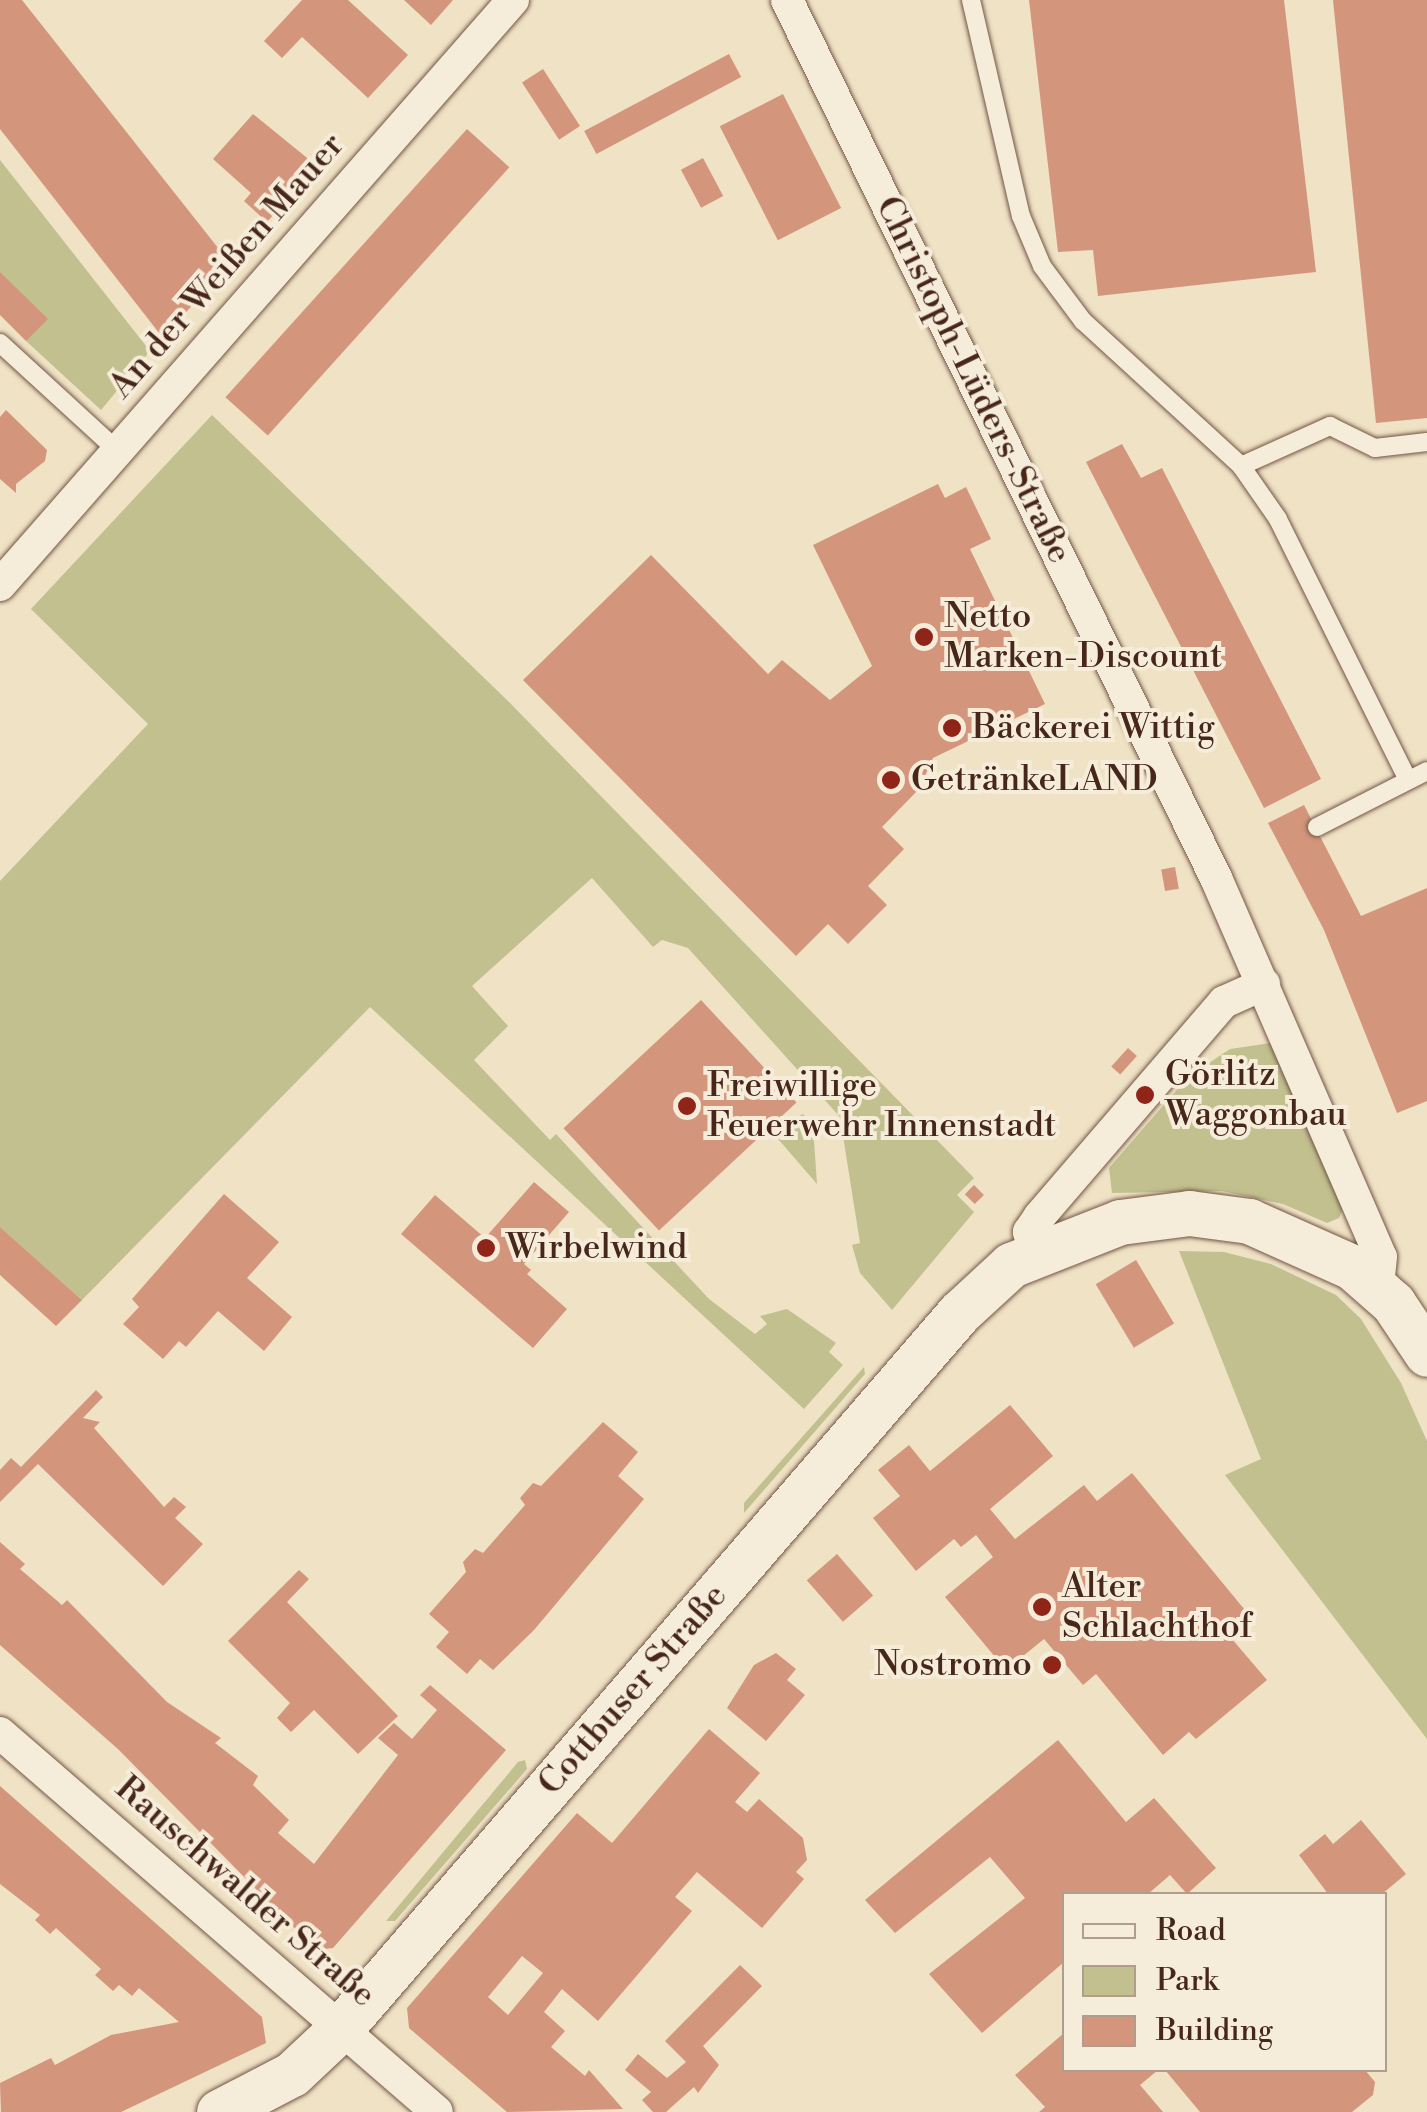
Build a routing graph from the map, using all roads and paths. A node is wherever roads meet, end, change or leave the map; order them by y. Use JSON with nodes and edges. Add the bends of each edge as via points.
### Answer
{"nodes":[{"id":1,"x":513,"y":0,"type":"edge"},
{"id":2,"x":787,"y":0,"type":"edge"},
{"id":3,"x":971,"y":0,"type":"edge"},
{"id":4,"x":0,"y":344,"type":"edge"},
{"id":5,"x":1427,"y":442,"type":"edge"},
{"id":6,"x":118,"y":451,"type":"junction"},
{"id":7,"x":1242,"y":466,"type":"junction"},
{"id":8,"x":0,"y":585,"type":"edge"},
{"id":9,"x":1427,"y":771,"type":"edge"},
{"id":10,"x":1408,"y":780,"type":"junction"},
{"id":11,"x":1317,"y":828,"type":"dead end"},
{"id":12,"x":1264,"y":984,"type":"junction"},
{"id":13,"x":1035,"y":1252,"type":"junction"},
{"id":14,"x":1378,"y":1288,"type":"junction"},
{"id":15,"x":1427,"y":1354,"type":"edge"},
{"id":16,"x":0,"y":1733,"type":"edge"},
{"id":17,"x":341,"y":2028,"type":"junction"},
{"id":18,"x":219,"y":2112,"type":"edge"},
{"id":19,"x":437,"y":2112,"type":"edge"}],
"edges":[{"from":1,"to":6,"type":"street","name":"An der Weißen Mauer"},
{"from":2,"to":12,"type":"street","name":"Christoph-Lüders-Straße"},
{"from":3,"to":7,"type":"lane","via":[[1021,216],[1042,266],[1083,320]]},
{"from":4,"to":6,"type":"lane"},
{"from":5,"to":7,"type":"lane","via":[[1375,448],[1330,426]]},
{"from":6,"to":8,"type":"street","name":"An der Weißen Mauer"},
{"from":7,"to":10,"type":"lane","via":[[1286,535]]},
{"from":9,"to":10,"type":"lane"},
{"from":10,"to":11,"type":"lane"},
{"from":12,"to":13,"type":"street","via":[[1224,1002],[1039,1217],[1029,1232]]},
{"from":12,"to":14,"type":"street","name":"Christoph-Lüders-Straße","via":[[1381,1257]]},
{"from":13,"to":14,"type":"street","name":"Cottbuser Straße","via":[[1120,1222],[1221,1216],[1310,1243]]},
{"from":13,"to":17,"type":"street","name":"Cottbuser Straße","via":[[959,1313]]},
{"from":14,"to":15,"type":"street"},
{"from":16,"to":17,"type":"street","name":"Rauschwalder Straße"},
{"from":17,"to":18,"type":"street","name":"Cottbuser Straße","via":[[292,2074]]},
{"from":17,"to":19,"type":"street","name":"Rauschwalder Straße"}]}
